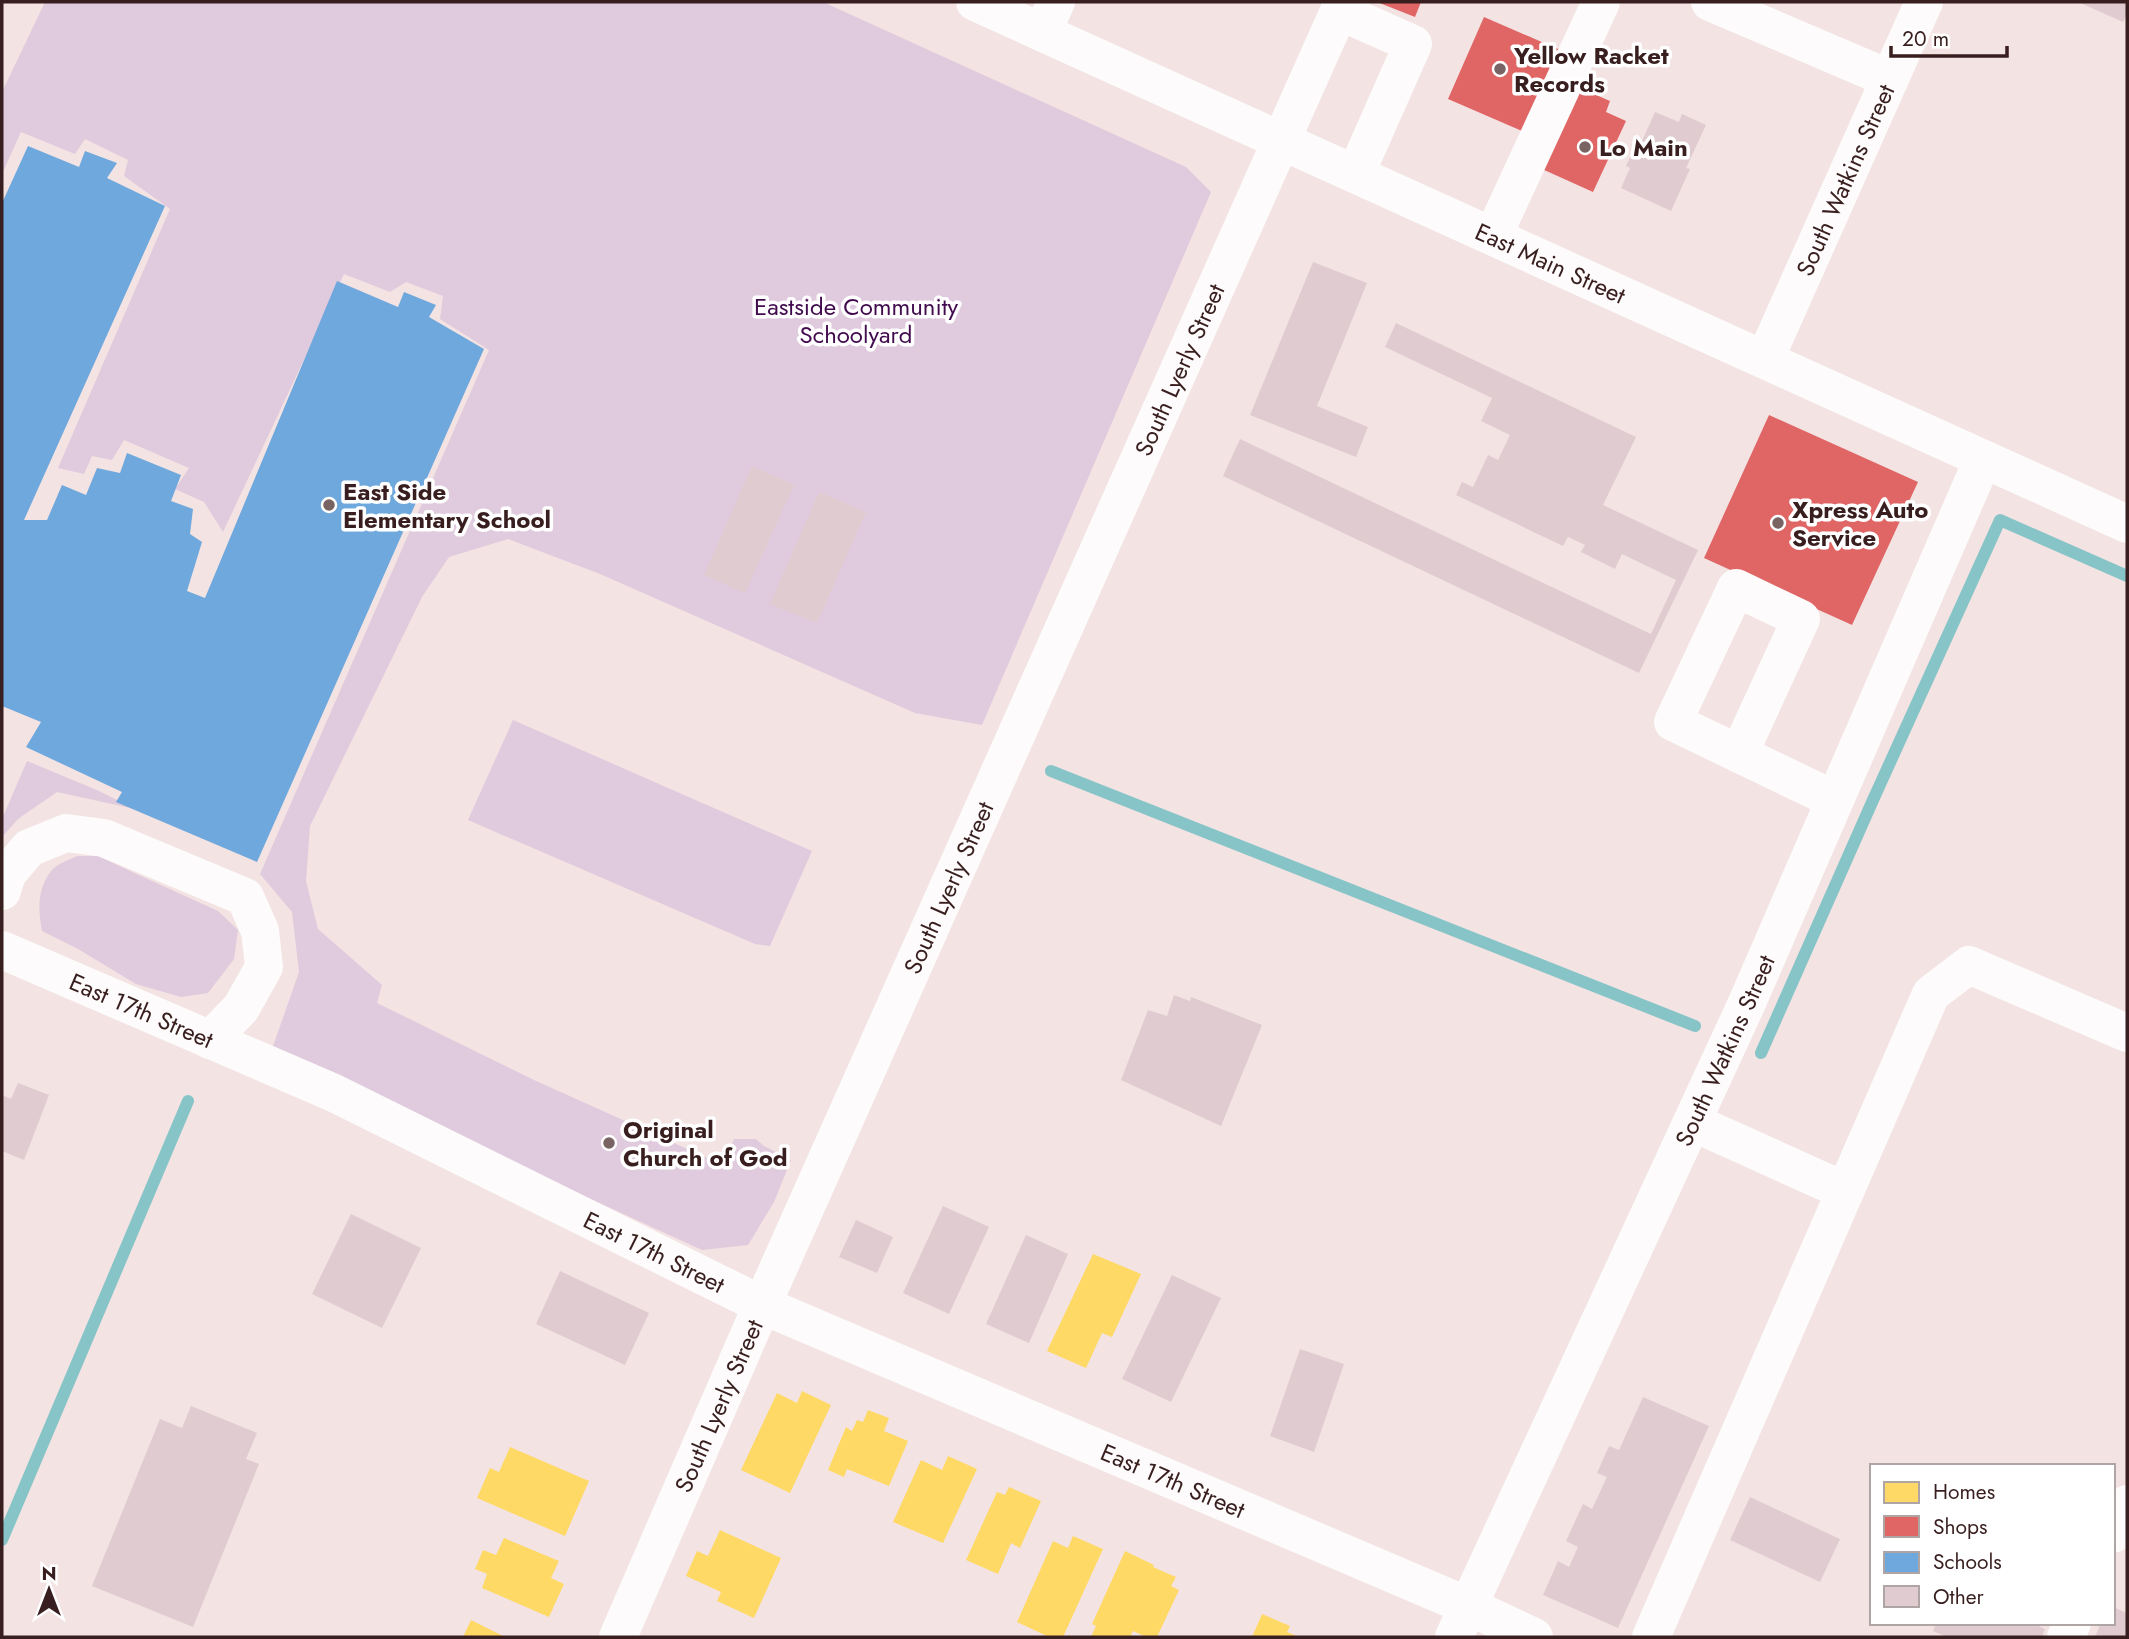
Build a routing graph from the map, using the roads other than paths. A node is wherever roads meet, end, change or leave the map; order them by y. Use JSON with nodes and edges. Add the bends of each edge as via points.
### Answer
{"nodes":[{"id":1,"x":975,"y":2,"type":"edge"},
{"id":2,"x":1601,"y":2,"type":"edge"},
{"id":3,"x":1710,"y":2,"type":"edge"},
{"id":4,"x":1924,"y":2,"type":"edge"},
{"id":5,"x":1049,"y":17,"type":"edge"},
{"id":6,"x":1890,"y":79,"type":"junction"},
{"id":7,"x":1281,"y":139,"type":"junction"},
{"id":8,"x":1356,"y":173,"type":"junction"},
{"id":9,"x":1493,"y":236,"type":"junction"},
{"id":10,"x":1765,"y":359,"type":"junction"},
{"id":11,"x":1983,"y":459,"type":"junction"},
{"id":12,"x":2127,"y":524,"type":"edge"},
{"id":13,"x":1739,"y":754,"type":"dead end"},
{"id":14,"x":1835,"y":800,"type":"junction"},
{"id":15,"x":2,"y":891,"type":"edge"},
{"id":16,"x":2,"y":950,"type":"edge"},
{"id":17,"x":2127,"y":1033,"type":"edge"},
{"id":18,"x":210,"y":1040,"type":"junction"},
{"id":19,"x":1692,"y":1122,"type":"junction"},
{"id":20,"x":1845,"y":1191,"type":"junction"},
{"id":21,"x":762,"y":1305,"type":"junction"},
{"id":22,"x":2127,"y":1504,"type":"edge"},
{"id":23,"x":2115,"y":1530,"type":"edge"},
{"id":24,"x":1461,"y":1622,"type":"edge"},
{"id":25,"x":618,"y":1637,"type":"edge"},
{"id":26,"x":1534,"y":1637,"type":"edge"},
{"id":27,"x":1651,"y":1637,"type":"edge"}],
"edges":[{"from":1,"to":5,"type":"street","name":"East Main Street"},
{"from":2,"to":9,"type":"street"},
{"from":3,"to":6,"type":"street"},
{"from":4,"to":6,"type":"street","name":"South Watkins Street"},
{"from":5,"to":7,"type":"street","name":"East Main Street"},
{"from":6,"to":10,"type":"street","name":"South Watkins Street"},
{"from":7,"to":8,"type":"street","name":"East Main Street"},
{"from":7,"to":8,"type":"street","name":"South Lyerly Street","via":[[1339,11],[1413,44]]},
{"from":7,"to":21,"type":"street","name":"South Lyerly Street"},
{"from":8,"to":9,"type":"street","name":"East Main Street"},
{"from":9,"to":10,"type":"street","name":"East Main Street"},
{"from":10,"to":11,"type":"street","name":"East Main Street"},
{"from":11,"to":12,"type":"street","name":"East Main Street"},
{"from":11,"to":14,"type":"street","name":"South Watkins Street"},
{"from":13,"to":14,"type":"street"},
{"from":14,"to":19,"type":"street","name":"South Watkins Street"},
{"from":15,"to":18,"type":"street","via":[[6,874],[29,848],[66,833],[104,838],[245,897],[260,931],[264,967],[241,1008]]},
{"from":16,"to":18,"type":"street","name":"East 17th Street"},
{"from":17,"to":20,"type":"street","via":[[1969,965],[1931,994]]},
{"from":18,"to":21,"type":"street","name":"East 17th Street","via":[[334,1093]]},
{"from":19,"to":20,"type":"street"},
{"from":19,"to":24,"type":"street","name":"South Watkins Street"},
{"from":20,"to":27,"type":"street"},
{"from":21,"to":24,"type":"street","name":"East 17th Street"},
{"from":21,"to":25,"type":"street","name":"South Lyerly Street"},
{"from":22,"to":23,"type":"street"},
{"from":24,"to":26,"type":"street","name":"East 17th Street"}]}
